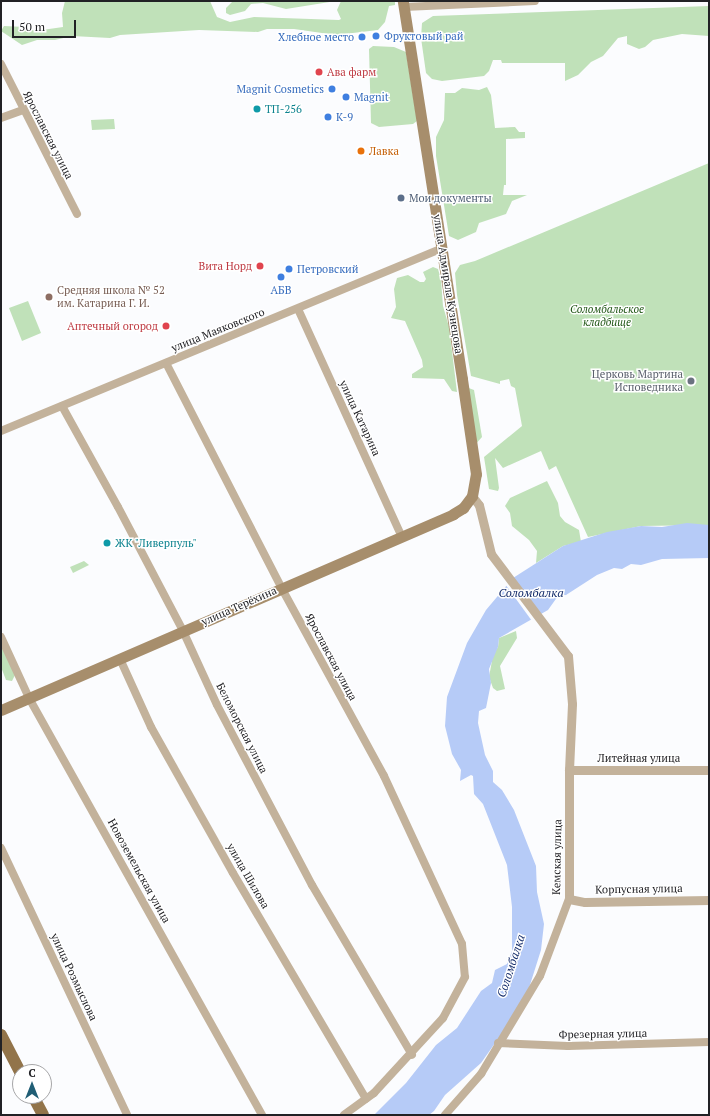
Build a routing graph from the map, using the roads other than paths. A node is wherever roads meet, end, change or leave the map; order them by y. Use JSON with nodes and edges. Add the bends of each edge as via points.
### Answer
{"nodes":[{"id":1,"x":535,"y":1,"type":"edge"},
{"id":2,"x":403,"y":4,"type":"edge"},
{"id":3,"x":1,"y":64,"type":"edge"},
{"id":4,"x":23,"y":110,"type":"junction"},
{"id":5,"x":1,"y":118,"type":"edge"},
{"id":6,"x":77,"y":214,"type":"dead end"},
{"id":7,"x":442,"y":248,"type":"junction"},
{"id":8,"x":298,"y":309,"type":"junction"},
{"id":9,"x":166,"y":363,"type":"junction"},
{"id":10,"x":62,"y":406,"type":"junction"},
{"id":11,"x":1,"y":431,"type":"edge"},
{"id":12,"x":472,"y":496,"type":"junction"},
{"id":13,"x":402,"y":537,"type":"junction"},
{"id":14,"x":281,"y":587,"type":"junction"},
{"id":15,"x":183,"y":631,"type":"junction"},
{"id":16,"x":1,"y":637,"type":"edge"},
{"id":17,"x":120,"y":658,"type":"junction"},
{"id":18,"x":29,"y":698,"type":"junction"},
{"id":19,"x":1,"y":710,"type":"edge"},
{"id":20,"x":569,"y":770,"type":"junction"},
{"id":21,"x":709,"y":770,"type":"edge"},
{"id":22,"x":1,"y":848,"type":"edge"},
{"id":23,"x":569,"y":899,"type":"junction"},
{"id":24,"x":709,"y":900,"type":"edge"},
{"id":25,"x":1,"y":1035,"type":"edge"},
{"id":26,"x":709,"y":1042,"type":"edge"},
{"id":27,"x":498,"y":1043,"type":"junction"},
{"id":28,"x":412,"y":1055,"type":"junction"},
{"id":29,"x":16,"y":1064,"type":"edge"},
{"id":30,"x":366,"y":1099,"type":"junction"},
{"id":31,"x":37,"y":1104,"type":"edge"},
{"id":32,"x":43,"y":1115,"type":"edge"},
{"id":33,"x":127,"y":1115,"type":"edge"},
{"id":34,"x":262,"y":1115,"type":"edge"},
{"id":35,"x":344,"y":1115,"type":"edge"},
{"id":36,"x":444,"y":1115,"type":"edge"}],
"edges":[{"from":1,"to":2,"type":"street"},
{"from":2,"to":7,"type":"main road","name":"улица Адмирала Кузнецова"},
{"from":3,"to":4,"type":"street","name":"Ярославская улица"},
{"from":4,"to":5,"type":"street"},
{"from":4,"to":6,"type":"street","name":"Ярославская улица"},
{"from":7,"to":8,"type":"street","name":"улица Маяковского"},
{"from":7,"to":12,"type":"main road","name":"улица Адмирала Кузнецова","via":[[476,474]]},
{"from":8,"to":9,"type":"street","name":"улица Маяковского"},
{"from":8,"to":13,"type":"street","name":"улица Катарина"},
{"from":9,"to":10,"type":"street","name":"улица Маяковского"},
{"from":9,"to":14,"type":"street","name":"Ярославская улица"},
{"from":10,"to":11,"type":"street","name":"улица Маяковского"},
{"from":10,"to":15,"type":"street","name":"Беломорская улица"},
{"from":12,"to":13,"type":"main road","name":"улица Терёхина","via":[[463,508],[453,514]]},
{"from":12,"to":20,"type":"street","name":"Кемская улица","via":[[479,505],[489,548],[498,564],[568,656],[572,704]]},
{"from":13,"to":14,"type":"main road","name":"улица Терёхина"},
{"from":14,"to":15,"type":"main road","name":"улица Терёхина"},
{"from":14,"to":28,"type":"street","name":"Ярославская улица","via":[[384,776],[462,944],[466,964],[465,977],[443,1018]]},
{"from":15,"to":17,"type":"main road","name":"улица Терёхина"},
{"from":15,"to":28,"type":"street","name":"Беломорская улица","via":[[217,705],[312,885]]},
{"from":16,"to":18,"type":"street","name":"Новоземельская улица"},
{"from":17,"to":18,"type":"main road","name":"улица Терёхина"},
{"from":17,"to":30,"type":"street","name":"улица Шилова","via":[[151,727],[233,873]]},
{"from":18,"to":19,"type":"main road","name":"улица Терёхина"},
{"from":18,"to":34,"type":"street","name":"Новоземельская улица"},
{"from":20,"to":21,"type":"street","name":"Литейная улица"},
{"from":20,"to":23,"type":"street","name":"Кемская улица"},
{"from":22,"to":33,"type":"street","name":"улица Розмыслова"},
{"from":23,"to":24,"type":"street","name":"Корпусная улица","via":[[585,902]]},
{"from":23,"to":27,"type":"street","name":"Кемская улица","via":[[540,976]]},
{"from":25,"to":29,"type":"main road"},
{"from":26,"to":27,"type":"street","name":"Фрезерная улица","via":[[568,1046]]},
{"from":27,"to":36,"type":"street","name":"Кемская улица","via":[[481,1074]]},
{"from":28,"to":30,"type":"street"},
{"from":30,"to":35,"type":"street"},
{"from":31,"to":32,"type":"main road"}]}
